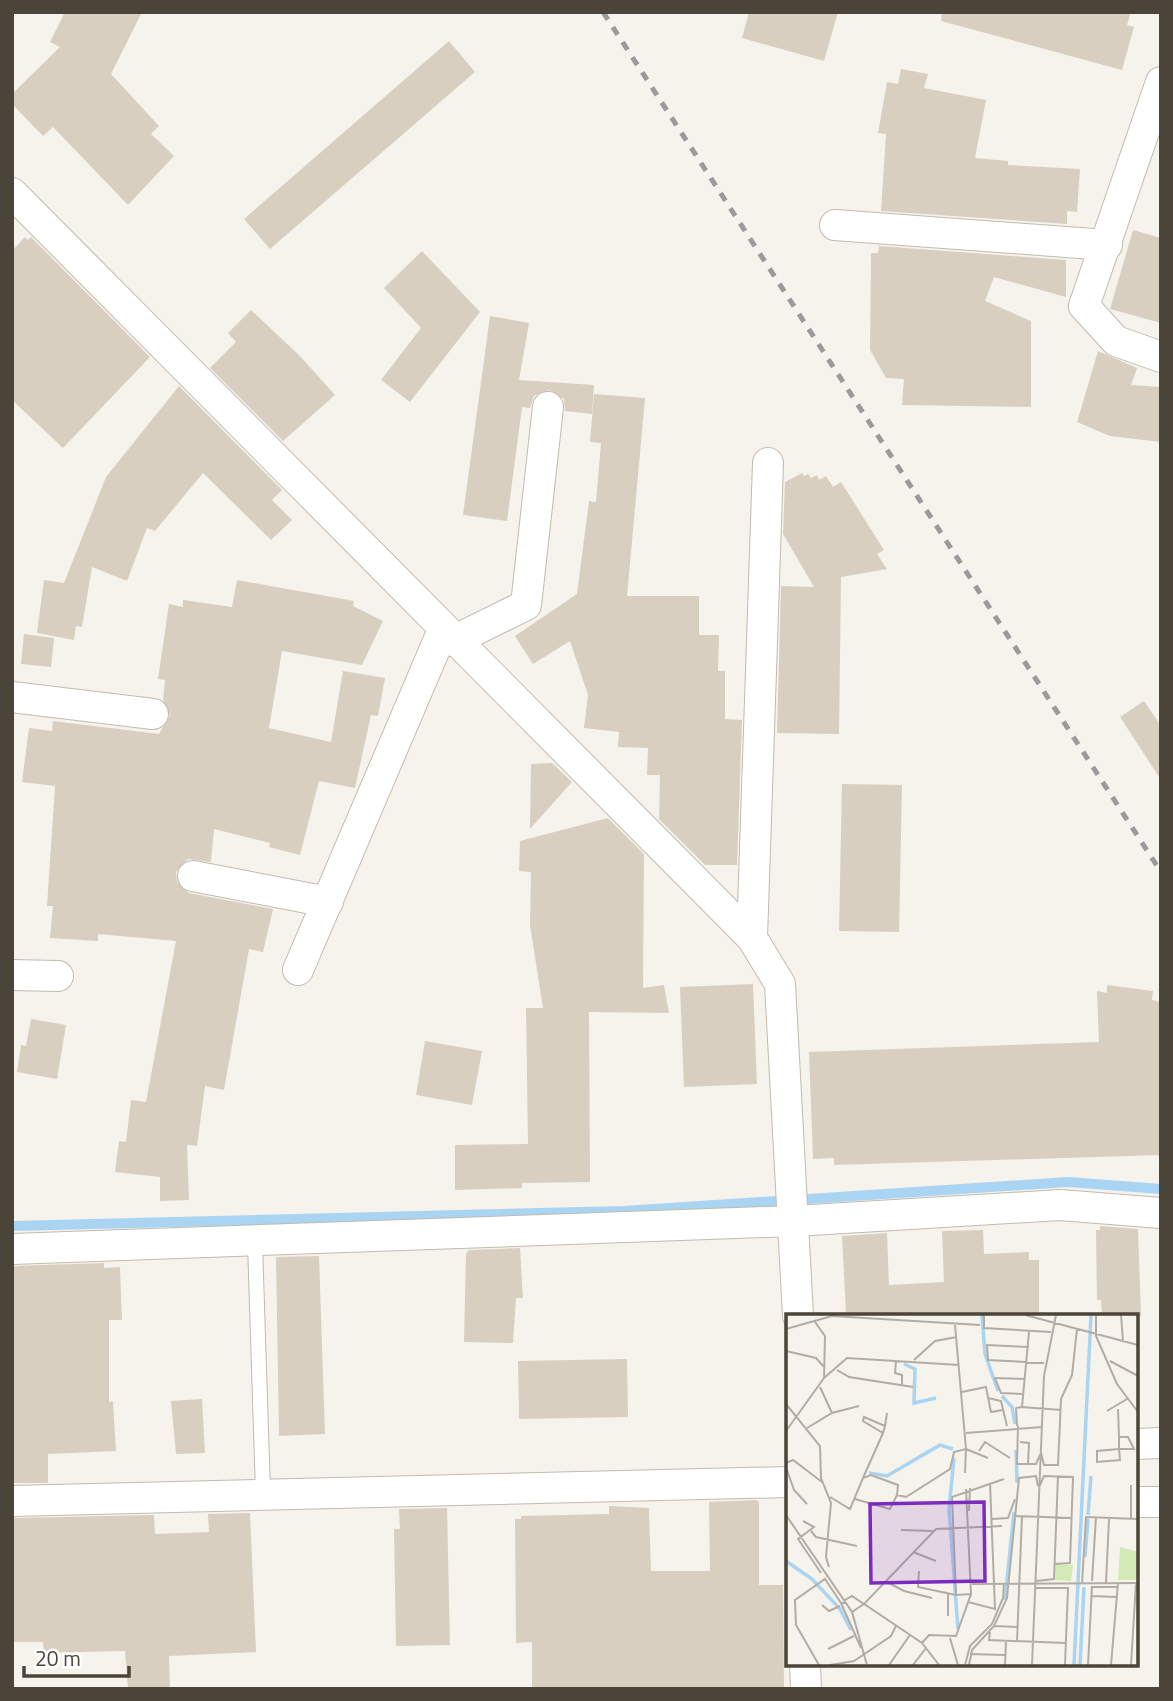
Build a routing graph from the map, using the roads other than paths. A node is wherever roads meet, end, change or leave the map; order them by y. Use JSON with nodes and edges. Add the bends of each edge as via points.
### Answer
{"nodes":[{"id":1,"x":1161,"y":82,"type":"edge"},
{"id":2,"x":1155,"y":118,"type":"edge"},
{"id":3,"x":17,"y":209,"type":"edge"},
{"id":4,"x":835,"y":225,"type":"dead end"},
{"id":5,"x":1107,"y":245,"type":"junction"},
{"id":6,"x":1161,"y":357,"type":"edge"},
{"id":7,"x":548,"y":407,"type":"dead end"},
{"id":8,"x":768,"y":463,"type":"dead end"},
{"id":9,"x":448,"y":635,"type":"junction"},
{"id":10,"x":12,"y":697,"type":"edge"},
{"id":11,"x":153,"y":714,"type":"dead end"},
{"id":12,"x":193,"y":876,"type":"dead end"},
{"id":13,"x":328,"y":902,"type":"junction"},
{"id":14,"x":752,"y":938,"type":"junction"},
{"id":15,"x":298,"y":970,"type":"dead end"},
{"id":16,"x":12,"y":975,"type":"edge"},
{"id":17,"x":58,"y":976,"type":"dead end"},
{"id":18,"x":1161,"y":1213,"type":"edge"},
{"id":19,"x":795,"y":1221,"type":"junction"},
{"id":20,"x":255,"y":1243,"type":"junction"},
{"id":21,"x":12,"y":1249,"type":"edge"},
{"id":22,"x":798,"y":1314,"type":"edge"},
{"id":23,"x":1161,"y":1443,"type":"edge"},
{"id":24,"x":1138,"y":1444,"type":"edge"},
{"id":25,"x":786,"y":1482,"type":"edge"},
{"id":26,"x":263,"y":1493,"type":"junction"},
{"id":27,"x":12,"y":1501,"type":"edge"},
{"id":28,"x":1138,"y":1502,"type":"edge"},
{"id":29,"x":1161,"y":1502,"type":"edge"},
{"id":30,"x":806,"y":1666,"type":"edge"},
{"id":31,"x":806,"y":1689,"type":"edge"}],
"edges":[{"from":1,"to":2,"type":"street"},
{"from":2,"to":5,"type":"street"},
{"from":3,"to":9,"type":"street"},
{"from":4,"to":5,"type":"street"},
{"from":5,"to":6,"type":"street","via":[[1084,306],[1116,341]]},
{"from":7,"to":9,"type":"street","via":[[526,605]]},
{"from":8,"to":14,"type":"street"},
{"from":9,"to":13,"type":"street"},
{"from":9,"to":14,"type":"street"},
{"from":10,"to":11,"type":"street"},
{"from":12,"to":13,"type":"street"},
{"from":13,"to":15,"type":"street"},
{"from":14,"to":19,"type":"street","via":[[780,984]]},
{"from":16,"to":17,"type":"street"},
{"from":18,"to":19,"type":"street","via":[[1060,1205]]},
{"from":19,"to":20,"type":"street"},
{"from":19,"to":22,"type":"street"},
{"from":20,"to":21,"type":"street"},
{"from":20,"to":26,"type":"lane"},
{"from":23,"to":24,"type":"street"},
{"from":25,"to":26,"type":"street"},
{"from":26,"to":27,"type":"street"},
{"from":28,"to":29,"type":"street"},
{"from":30,"to":31,"type":"street"}]}
